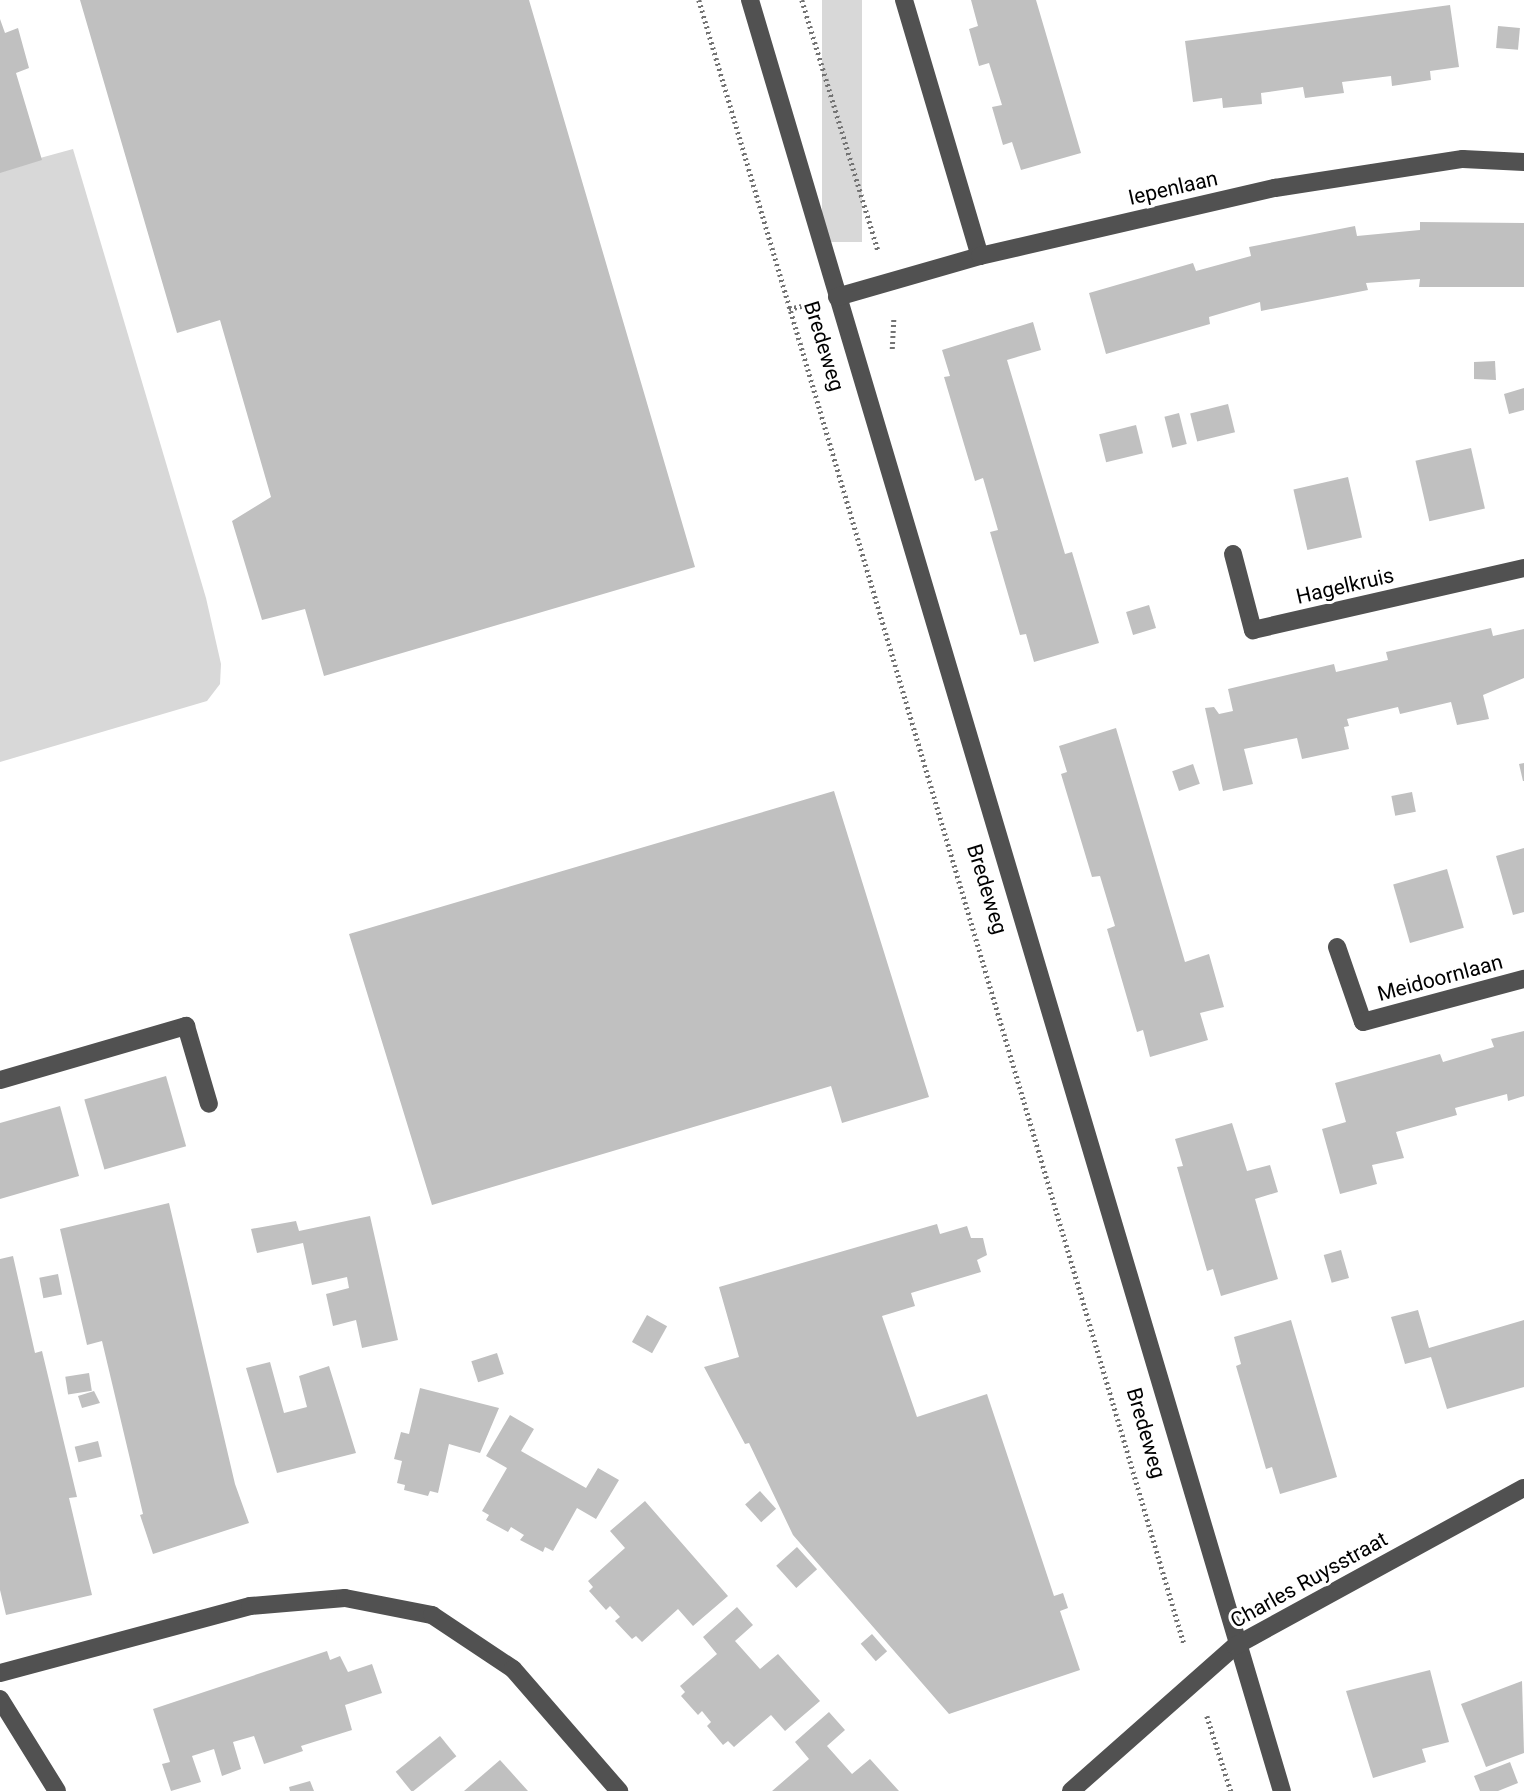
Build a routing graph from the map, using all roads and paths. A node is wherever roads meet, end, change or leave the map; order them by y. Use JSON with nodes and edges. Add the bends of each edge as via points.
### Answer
{"nodes":[{"id":1,"x":699,"y":0,"type":"edge"},
{"id":2,"x":750,"y":0,"type":"edge"},
{"id":3,"x":904,"y":0,"type":"edge"},
{"id":4,"x":1524,"y":162,"type":"edge"},
{"id":5,"x":980,"y":256,"type":"junction"},
{"id":6,"x":837,"y":297,"type":"junction"},
{"id":7,"x":1233,"y":554,"type":"dead end"},
{"id":8,"x":1524,"y":568,"type":"edge"},
{"id":9,"x":1337,"y":947,"type":"dead end"},
{"id":10,"x":1524,"y":979,"type":"edge"},
{"id":11,"x":0,"y":1080,"type":"edge"},
{"id":12,"x":209,"y":1104,"type":"dead end"},
{"id":13,"x":1524,"y":1488,"type":"edge"},
{"id":14,"x":1235,"y":1646,"type":"junction"},
{"id":15,"x":0,"y":1673,"type":"edge"},
{"id":16,"x":1196,"y":1681,"type":"junction"},
{"id":17,"x":0,"y":1699,"type":"edge"},
{"id":18,"x":57,"y":1791,"type":"edge"},
{"id":19,"x":619,"y":1791,"type":"edge"},
{"id":20,"x":1071,"y":1791,"type":"edge"},
{"id":21,"x":1231,"y":1791,"type":"edge"},
{"id":22,"x":1282,"y":1791,"type":"edge"}],
"edges":[{"from":1,"to":16,"type":"path","name":"Bredeweg"},
{"from":2,"to":6,"type":"street","name":"Bredeweg"},
{"from":3,"to":5,"type":"street"},
{"from":4,"to":5,"type":"street","name":"Iepenlaan","via":[[1463,159],[1275,188]]},
{"from":5,"to":6,"type":"street","name":"Iepenlaan"},
{"from":6,"to":14,"type":"street","name":"Bredeweg"},
{"from":7,"to":8,"type":"street","name":"Hagelkruis","via":[[1253,630]]},
{"from":9,"to":10,"type":"street","name":"Meidoornlaan","via":[[1363,1022]]},
{"from":11,"to":12,"type":"street","via":[[186,1026]]},
{"from":13,"to":14,"type":"street","name":"Charles Ruysstraat"},
{"from":14,"to":16,"type":"street","name":"Charles Ruysstraat"},
{"from":14,"to":22,"type":"street","name":"Bredeweg"},
{"from":15,"to":19,"type":"street","via":[[250,1606],[345,1598],[432,1615],[513,1669]]},
{"from":16,"to":20,"type":"street","name":"Charles Ruysstraat"},
{"from":16,"to":21,"type":"path","name":"Bredeweg"},
{"from":17,"to":18,"type":"street"}]}
